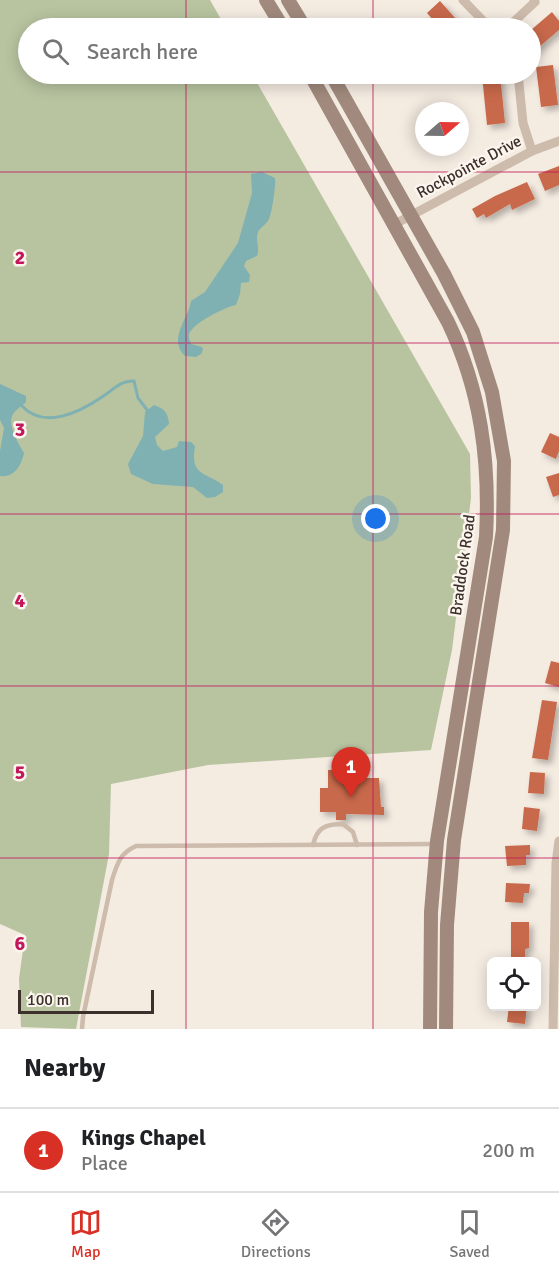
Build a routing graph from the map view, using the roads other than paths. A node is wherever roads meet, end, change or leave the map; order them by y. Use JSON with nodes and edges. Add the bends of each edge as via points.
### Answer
{"nodes":[{"id":1,"x":266,"y":0,"type":"edge"},
{"id":2,"x":288,"y":0,"type":"edge"},
{"id":3,"x":463,"y":0,"type":"edge"},
{"id":4,"x":534,"y":0,"type":"edge"},
{"id":5,"x":277,"y":18,"type":"edge"},
{"id":6,"x":299,"y":18,"type":"edge"},
{"id":7,"x":480,"y":18,"type":"edge"},
{"id":8,"x":518,"y":18,"type":"edge"},
{"id":9,"x":316,"y":84,"type":"edge"},
{"id":10,"x":337,"y":84,"type":"edge"},
{"id":11,"x":519,"y":84,"type":"edge"},
{"id":12,"x":559,"y":141,"type":"edge"},
{"id":13,"x":532,"y":151,"type":"junction"},
{"id":14,"x":411,"y":215,"type":"junction"},
{"id":15,"x":395,"y":224,"type":"junction"},
{"id":16,"x":559,"y":841,"type":"edge"},
{"id":17,"x":436,"y":844,"type":"junction"},
{"id":18,"x":313,"y":845,"type":"junction"},
{"id":19,"x":357,"y":845,"type":"junction"},
{"id":20,"x":82,"y":1029,"type":"edge"},
{"id":21,"x":430,"y":1029,"type":"edge"},
{"id":22,"x":447,"y":1029,"type":"edge"},
{"id":23,"x":553,"y":1029,"type":"edge"}],
"edges":[{"from":1,"to":5,"type":"main road"},
{"from":2,"to":6,"type":"main road"},
{"from":3,"to":7,"type":"street"},
{"from":4,"to":8,"type":"street"},
{"from":9,"to":15,"type":"main road","name":"Braddock Road"},
{"from":10,"to":14,"type":"main road","name":"Braddock Road"},
{"from":11,"to":13,"type":"street","via":[[523,123]]},
{"from":12,"to":13,"type":"street","name":"Rockpointe Drive"},
{"from":13,"to":14,"type":"street","name":"Rockpointe Drive"},
{"from":14,"to":15,"type":"street","name":"Rockpointe Drive"},
{"from":14,"to":22,"type":"main road","name":"Braddock Road","via":[[473,332],[492,392],[504,461],[503,530],[453,850],[447,925]]},
{"from":15,"to":17,"type":"main road","name":"Braddock Road","via":[[462,352],[477,398],[486,459],[486,537]]},
{"from":16,"to":23,"type":"street"},
{"from":17,"to":19,"type":"lane"},
{"from":17,"to":21,"type":"main road","name":"Braddock Road"},
{"from":18,"to":19,"type":"lane"},
{"from":18,"to":19,"type":"lane","via":[[322,826],[343,824],[353,832]]},
{"from":18,"to":20,"type":"lane","via":[[136,846],[127,850],[118,860],[112,880]]}]}
